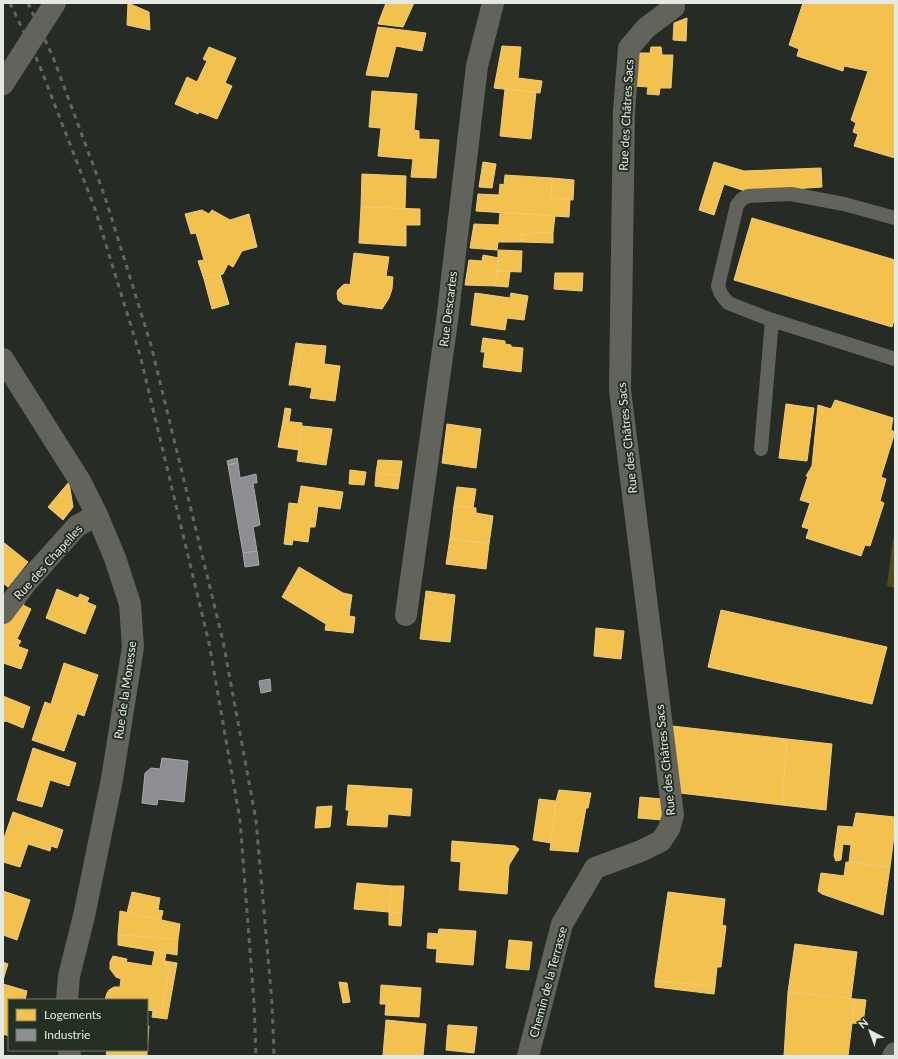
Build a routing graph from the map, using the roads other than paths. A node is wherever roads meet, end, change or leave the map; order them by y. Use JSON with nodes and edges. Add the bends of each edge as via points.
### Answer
{"nodes":[{"id":1,"x":55,"y":3,"type":"edge"},
{"id":2,"x":493,"y":3,"type":"edge"},
{"id":3,"x":674,"y":3,"type":"edge"},
{"id":4,"x":3,"y":84,"type":"edge"},
{"id":5,"x":895,"y":218,"type":"edge"},
{"id":6,"x":772,"y":320,"type":"junction"},
{"id":7,"x":3,"y":359,"type":"edge"},
{"id":8,"x":895,"y":359,"type":"edge"},
{"id":9,"x":761,"y":448,"type":"dead end"},
{"id":10,"x":97,"y":515,"type":"junction"},
{"id":11,"x":3,"y":613,"type":"edge"},
{"id":12,"x":406,"y":615,"type":"dead end"},
{"id":13,"x":661,"y":841,"type":"joint"},
{"id":14,"x":67,"y":999,"type":"edge"},
{"id":15,"x":895,"y":1053,"type":"edge"},
{"id":16,"x":528,"y":1056,"type":"edge"},
{"id":17,"x":892,"y":1056,"type":"edge"}],
"edges":[{"from":1,"to":4,"type":"street","bridge":true},
{"from":2,"to":12,"type":"street","name":"Rue Descartes","via":[[477,66],[447,321]]},
{"from":3,"to":13,"type":"street","name":"Rue des Châtres Sacs","via":[[674,7],[646,28],[629,48],[624,112],[620,342],[620,390],[673,815],[669,829]]},
{"from":5,"to":6,"type":"lane","via":[[844,204],[792,194],[748,196],[742,199],[737,205],[718,286],[728,303]]},
{"from":6,"to":8,"type":"lane"},
{"from":6,"to":9,"type":"lane"},
{"from":7,"to":10,"type":"street","name":"Rue de la Monesse","via":[[80,481]]},
{"from":10,"to":11,"type":"street","name":"Rue des Chapelles","via":[[77,526]]},
{"from":10,"to":14,"type":"street","name":"Rue de la Monesse","via":[[130,604],[133,647],[112,779],[69,976]]},
{"from":13,"to":16,"type":"street","name":"Chemin de la Terrasse","via":[[595,868],[562,924]]},
{"from":15,"to":17,"type":"main road"}]}
